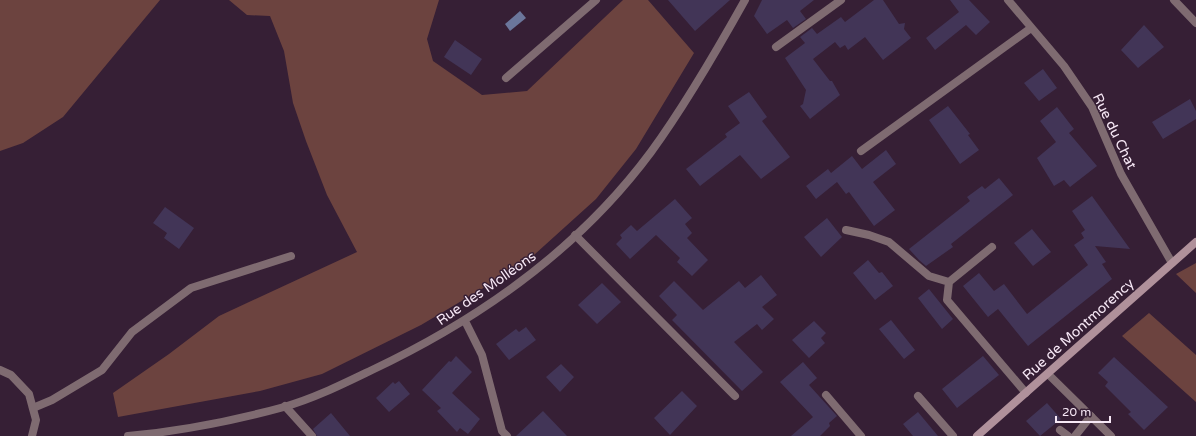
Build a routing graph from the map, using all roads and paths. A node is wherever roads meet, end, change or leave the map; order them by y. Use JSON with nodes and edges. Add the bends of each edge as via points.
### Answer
{"nodes":[{"id":1,"x":596,"y":0,"type":"edge"},
{"id":2,"x":745,"y":0,"type":"edge"},
{"id":3,"x":841,"y":0,"type":"edge"},
{"id":4,"x":1008,"y":0,"type":"edge"},
{"id":5,"x":1174,"y":0,"type":"edge"},
{"id":6,"x":1196,"y":23,"type":"edge"},
{"id":7,"x":1031,"y":28,"type":"junction"},
{"id":8,"x":776,"y":47,"type":"dead end"},
{"id":9,"x":506,"y":78,"type":"dead end"},
{"id":10,"x":861,"y":151,"type":"dead end"},
{"id":11,"x":846,"y":230,"type":"dead end"},
{"id":12,"x":575,"y":235,"type":"junction"},
{"id":13,"x":1196,"y":242,"type":"edge"},
{"id":14,"x":992,"y":247,"type":"dead end"},
{"id":15,"x":291,"y":256,"type":"dead end"},
{"id":16,"x":1172,"y":263,"type":"junction"},
{"id":17,"x":949,"y":282,"type":"junction"},
{"id":18,"x":465,"y":321,"type":"junction"},
{"id":19,"x":0,"y":370,"type":"edge"},
{"id":20,"x":1048,"y":374,"type":"junction"},
{"id":21,"x":1026,"y":393,"type":"junction"},
{"id":22,"x":826,"y":395,"type":"dead end"},
{"id":23,"x":735,"y":396,"type":"dead end"},
{"id":24,"x":918,"y":396,"type":"dead end"},
{"id":25,"x":286,"y":406,"type":"junction"},
{"id":26,"x":33,"y":408,"type":"junction"},
{"id":27,"x":1091,"y":416,"type":"junction"},
{"id":28,"x":1060,"y":430,"type":"dead end"},
{"id":29,"x":32,"y":436,"type":"edge"},
{"id":30,"x":128,"y":436,"type":"edge"},
{"id":31,"x":312,"y":436,"type":"edge"},
{"id":32,"x":507,"y":436,"type":"edge"},
{"id":33,"x":861,"y":436,"type":"edge"},
{"id":34,"x":953,"y":436,"type":"edge"},
{"id":35,"x":977,"y":436,"type":"edge"},
{"id":36,"x":1068,"y":436,"type":"edge"},
{"id":37,"x":1075,"y":436,"type":"edge"},
{"id":38,"x":1111,"y":436,"type":"edge"}],
"edges":[{"from":1,"to":9,"type":"street"},
{"from":2,"to":12,"type":"street","name":"Rue des Molléons","via":[[708,67],[650,152],[602,209]]},
{"from":3,"to":8,"type":"street"},
{"from":4,"to":7,"type":"street","name":"Rue du Chat"},
{"from":5,"to":6,"type":"street"},
{"from":7,"to":10,"type":"street"},
{"from":7,"to":16,"type":"street","name":"Rue du Chat","via":[[1064,66],[1092,107],[1120,174]]},
{"from":11,"to":17,"type":"street","via":[[889,242],[929,276]]},
{"from":12,"to":18,"type":"street","name":"Rue des Molléons","via":[[521,282]]},
{"from":12,"to":23,"type":"street"},
{"from":13,"to":16,"type":"street","name":"Rue de Montmorency"},
{"from":14,"to":17,"type":"street"},
{"from":15,"to":26,"type":"street","via":[[191,288],[132,332],[102,370],[52,400]]},
{"from":16,"to":20,"type":"street","name":"Rue de Montmorency"},
{"from":17,"to":21,"type":"street","via":[[947,300]]},
{"from":18,"to":25,"type":"street","name":"Rue des Molléons","via":[[377,368],[332,389]]},
{"from":18,"to":32,"type":"street","via":[[482,355],[502,430]]},
{"from":19,"to":26,"type":"street","via":[[11,375],[29,394]]},
{"from":20,"to":21,"type":"street","name":"Rue de Montmorency"},
{"from":20,"to":27,"type":"street"},
{"from":21,"to":35,"type":"street","name":"Rue de Montmorency"},
{"from":22,"to":33,"type":"street"},
{"from":24,"to":34,"type":"street"},
{"from":25,"to":30,"type":"street","name":"Rue des Molléons","via":[[211,425]]},
{"from":25,"to":31,"type":"street"},
{"from":26,"to":29,"type":"street","via":[[36,420]]},
{"from":27,"to":37,"type":"street"},
{"from":27,"to":38,"type":"street"},
{"from":28,"to":36,"type":"street"}]}
